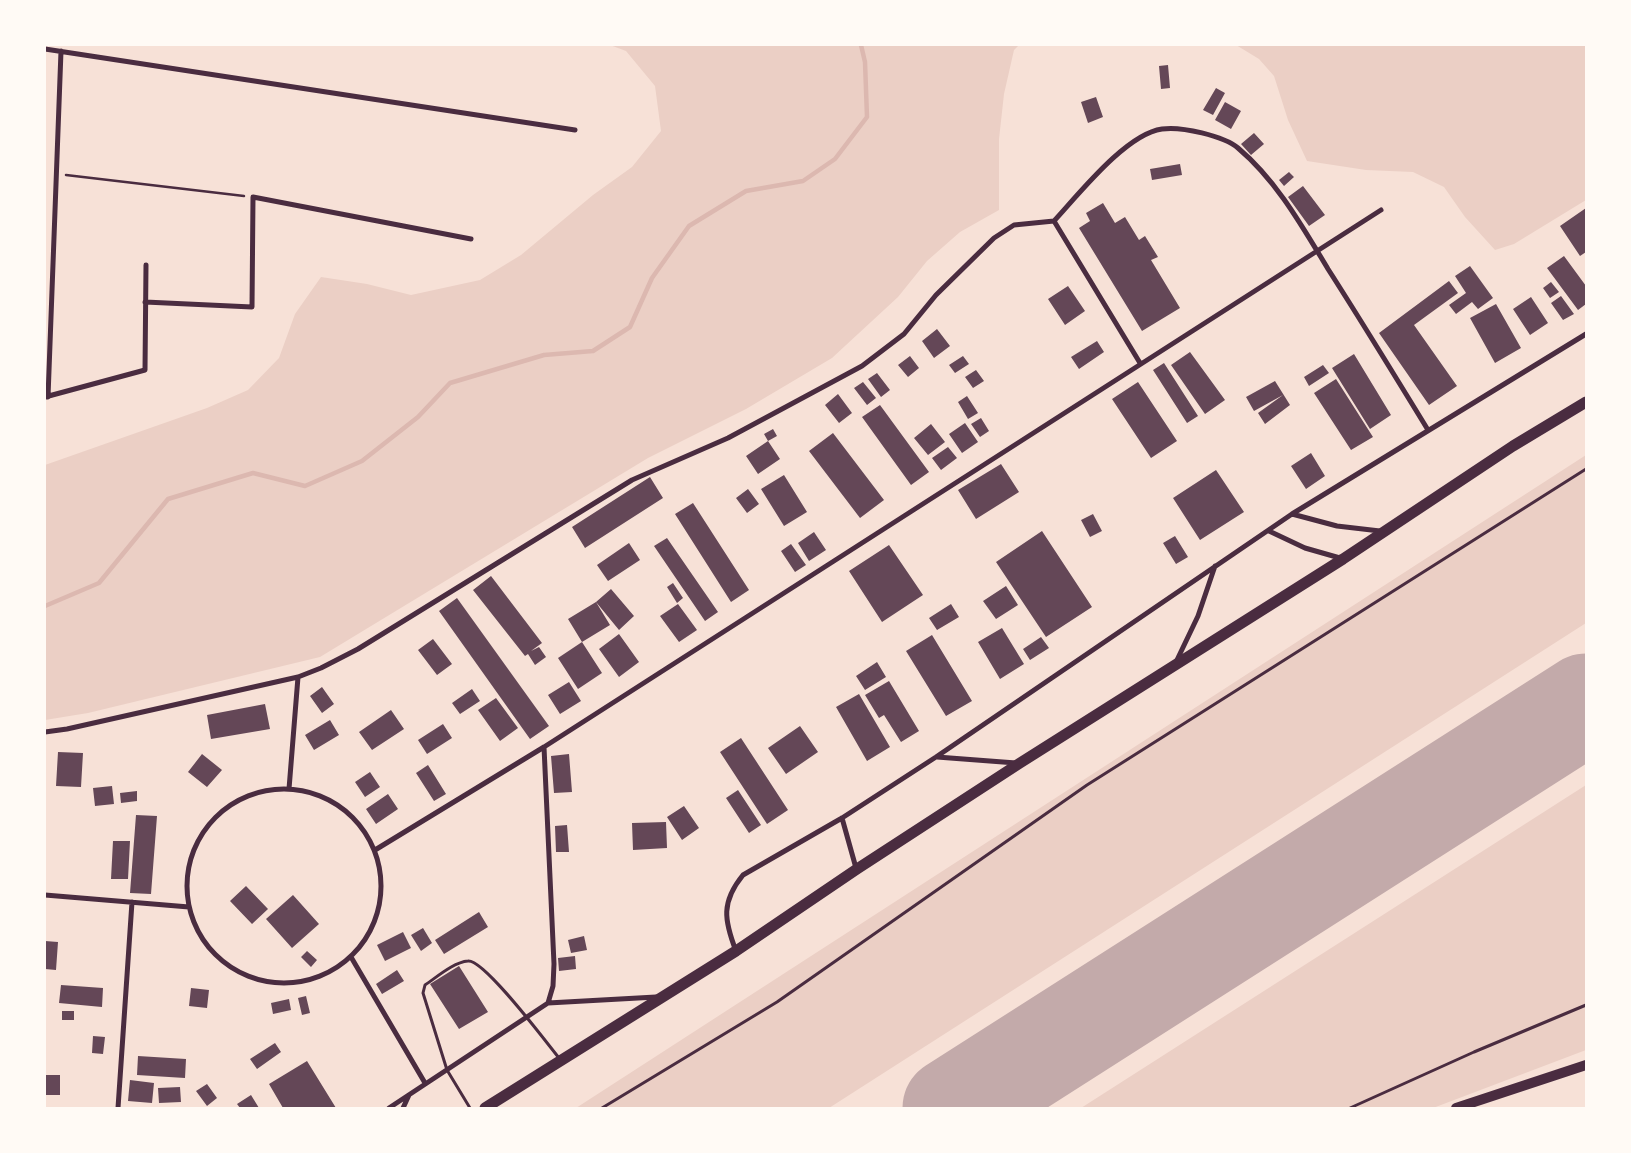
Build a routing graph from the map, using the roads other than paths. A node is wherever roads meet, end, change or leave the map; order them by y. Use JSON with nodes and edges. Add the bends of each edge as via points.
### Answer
{"nodes":[{"id":1,"x":45,"y":49,"type":"edge"},
{"id":2,"x":61,"y":52,"type":"junction"},
{"id":3,"x":574,"y":130,"type":"dead end"},
{"id":4,"x":1381,"y":210,"type":"dead end"},
{"id":5,"x":1054,"y":221,"type":"junction"},
{"id":6,"x":471,"y":238,"type":"dead end"},
{"id":7,"x":1317,"y":250,"type":"junction"},
{"id":8,"x":146,"y":265,"type":"dead end"},
{"id":9,"x":146,"y":302,"type":"junction"},
{"id":10,"x":1586,"y":334,"type":"edge"},
{"id":11,"x":1140,"y":363,"type":"junction"},
{"id":12,"x":46,"y":397,"type":"edge"},
{"id":13,"x":1586,"y":402,"type":"edge"},
{"id":14,"x":1428,"y":430,"type":"junction"},
{"id":15,"x":1586,"y":469,"type":"edge"},
{"id":16,"x":1292,"y":514,"type":"junction"},
{"id":17,"x":1269,"y":531,"type":"junction"},
{"id":18,"x":1383,"y":532,"type":"junction"},
{"id":19,"x":1343,"y":559,"type":"junction"},
{"id":20,"x":1216,"y":566,"type":"junction"},
{"id":21,"x":1174,"y":665,"type":"junction"},
{"id":22,"x":298,"y":676,"type":"junction"},
{"id":23,"x":45,"y":732,"type":"edge"},
{"id":24,"x":544,"y":747,"type":"junction"},
{"id":25,"x":936,"y":757,"type":"junction"},
{"id":26,"x":1020,"y":763,"type":"junction"},
{"id":27,"x":289,"y":789,"type":"junction"},
{"id":28,"x":842,"y":818,"type":"junction"},
{"id":29,"x":375,"y":850,"type":"junction"},
{"id":30,"x":857,"y":869,"type":"junction"},
{"id":31,"x":45,"y":895,"type":"edge"},
{"id":32,"x":132,"y":902,"type":"junction"},
{"id":33,"x":189,"y":907,"type":"junction"},
{"id":34,"x":736,"y":951,"type":"junction"},
{"id":35,"x":351,"y":957,"type":"junction"},
{"id":36,"x":662,"y":997,"type":"junction"},
{"id":37,"x":548,"y":1002,"type":"junction"},
{"id":38,"x":1586,"y":1005,"type":"edge"},
{"id":39,"x":527,"y":1018,"type":"junction"},
{"id":40,"x":561,"y":1061,"type":"junction"},
{"id":41,"x":1586,"y":1065,"type":"edge"},
{"id":42,"x":447,"y":1070,"type":"junction"},
{"id":43,"x":425,"y":1083,"type":"junction"},
{"id":44,"x":410,"y":1094,"type":"junction"},
{"id":45,"x":1500,"y":1095,"type":"junction"},
{"id":46,"x":118,"y":1108,"type":"edge"},
{"id":47,"x":389,"y":1108,"type":"edge"},
{"id":48,"x":403,"y":1108,"type":"edge"},
{"id":49,"x":470,"y":1108,"type":"edge"},
{"id":50,"x":486,"y":1108,"type":"edge"},
{"id":51,"x":602,"y":1108,"type":"edge"},
{"id":52,"x":1350,"y":1108,"type":"edge"},
{"id":53,"x":1456,"y":1108,"type":"edge"},
{"id":54,"x":1472,"y":1108,"type":"edge"}],
"edges":[{"from":1,"to":2,"type":"street"},
{"from":2,"to":3,"type":"street"},
{"from":2,"to":12,"type":"street"},
{"from":4,"to":7,"type":"street"},
{"from":5,"to":7,"type":"street","via":[[1130,144],[1162,129],[1180,128],[1236,146],[1283,196]]},
{"from":5,"to":11,"type":"street"},
{"from":5,"to":22,"type":"street","via":[[1014,225],[994,238],[936,295],[904,334],[862,366],[728,438],[632,480],[358,649]]},
{"from":6,"to":9,"type":"street","via":[[253,197],[252,307]]},
{"from":7,"to":11,"type":"street"},
{"from":7,"to":14,"type":"street"},
{"from":8,"to":9,"type":"street"},
{"from":9,"to":12,"type":"street","via":[[145,370]]},
{"from":10,"to":14,"type":"street"},
{"from":11,"to":24,"type":"street"},
{"from":13,"to":18,"type":"main road"},
{"from":14,"to":16,"type":"street"},
{"from":15,"to":51,"type":"lane","via":[[1087,785],[777,1002]]},
{"from":16,"to":17,"type":"street"},
{"from":16,"to":18,"type":"street","via":[[1337,526]]},
{"from":17,"to":19,"type":"street","via":[[1305,548]]},
{"from":17,"to":20,"type":"street"},
{"from":18,"to":19,"type":"main road"},
{"from":19,"to":21,"type":"main road"},
{"from":20,"to":21,"type":"street","via":[[1198,616]]},
{"from":20,"to":25,"type":"street"},
{"from":21,"to":26,"type":"main road"},
{"from":22,"to":23,"type":"street"},
{"from":22,"to":27,"type":"street"},
{"from":24,"to":29,"type":"street"},
{"from":24,"to":37,"type":"street","via":[[554,964]]},
{"from":25,"to":26,"type":"street"},
{"from":25,"to":28,"type":"street"},
{"from":26,"to":30,"type":"main road"},
{"from":27,"to":29,"type":"street","via":[[316,794],[341,807],[361,826]]},
{"from":27,"to":33,"type":"street","via":[[260,792],[232,804],[210,824],[194,849],[187,878]]},
{"from":28,"to":30,"type":"street"},
{"from":28,"to":34,"type":"street","via":[[743,875],[731,890],[726,909],[727,928]]},
{"from":29,"to":35,"type":"street","via":[[382,878],[380,907],[369,934]]},
{"from":30,"to":34,"type":"main road"},
{"from":31,"to":32,"type":"street"},
{"from":32,"to":33,"type":"street"},
{"from":32,"to":46,"type":"street"},
{"from":33,"to":35,"type":"street","via":[[202,939],[225,964],[256,979],[289,983],[323,976]]},
{"from":34,"to":36,"type":"main road"},
{"from":35,"to":43,"type":"street"},
{"from":36,"to":37,"type":"street"},
{"from":36,"to":40,"type":"main road"},
{"from":37,"to":39,"type":"street"},
{"from":38,"to":52,"type":"lane"},
{"from":39,"to":40,"type":"lane"},
{"from":39,"to":42,"type":"street"},
{"from":39,"to":42,"type":"lane","via":[[474,961],[461,962],[425,985],[424,999]]},
{"from":40,"to":50,"type":"main road"},
{"from":41,"to":45,"type":"main road"},
{"from":42,"to":43,"type":"street"},
{"from":42,"to":49,"type":"lane"},
{"from":43,"to":44,"type":"street"},
{"from":44,"to":47,"type":"street"},
{"from":44,"to":48,"type":"street"},
{"from":45,"to":53,"type":"main road"},
{"from":45,"to":54,"type":"main road"}]}
